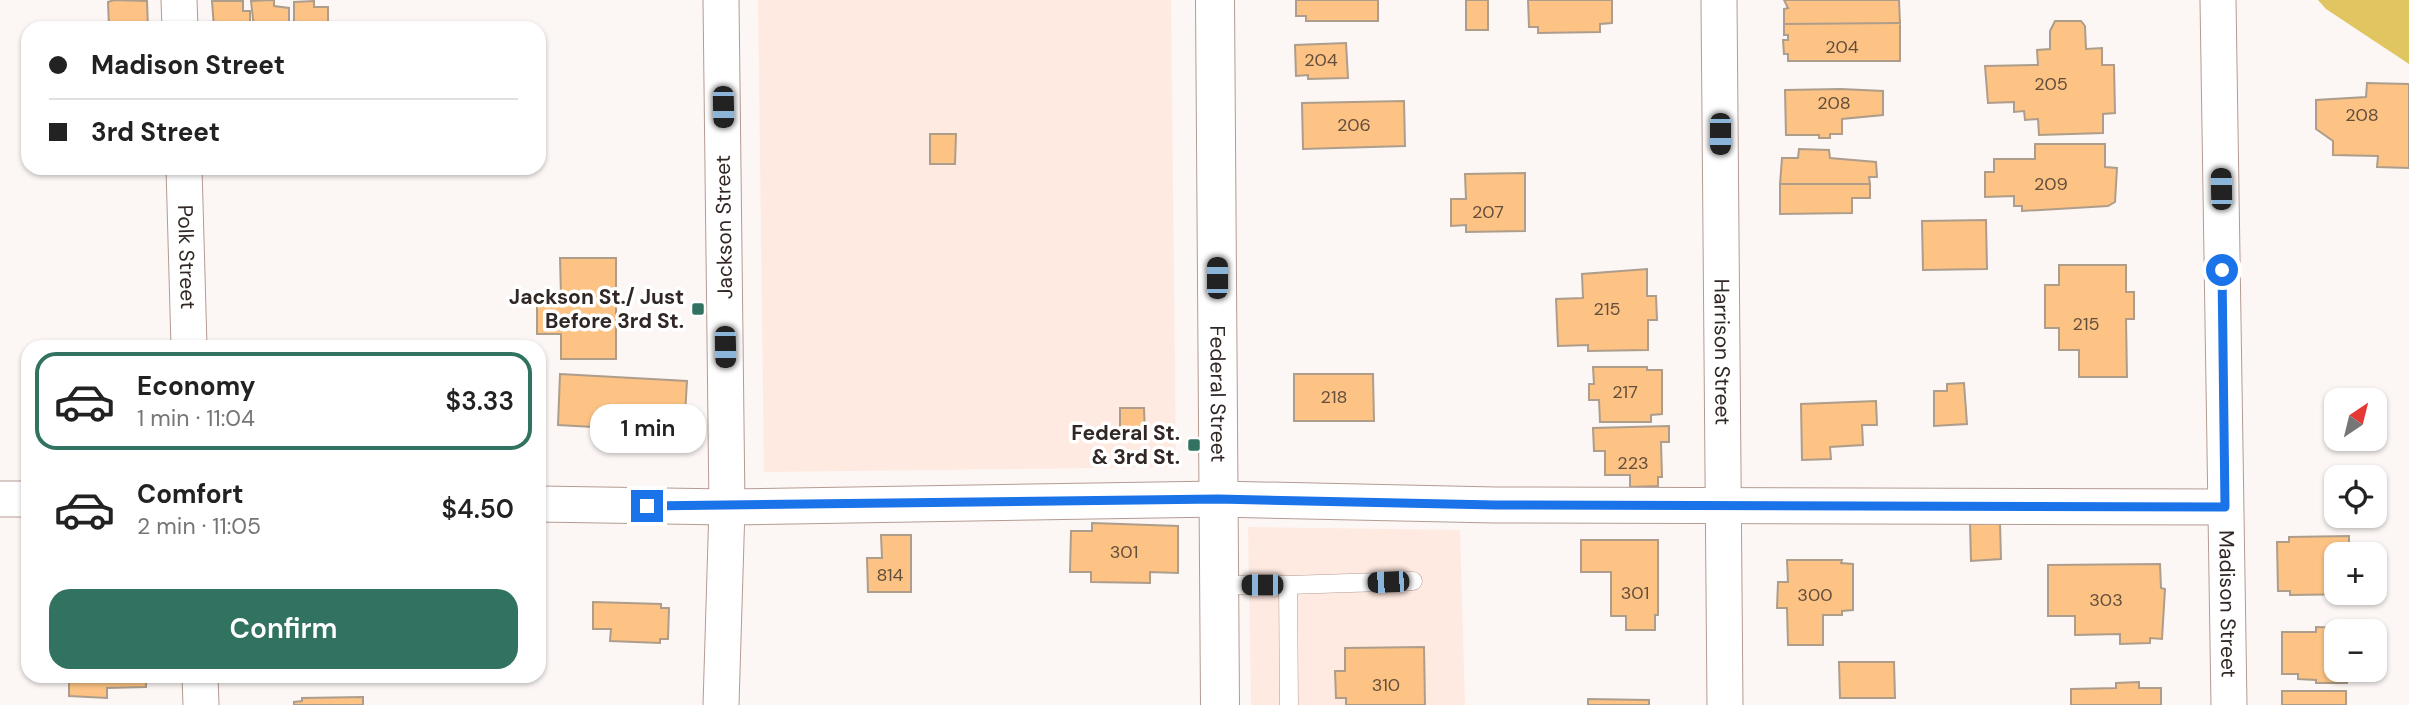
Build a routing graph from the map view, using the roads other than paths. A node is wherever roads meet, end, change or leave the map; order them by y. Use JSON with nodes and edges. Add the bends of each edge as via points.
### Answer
{"nodes":[{"id":1,"x":179,"y":0,"type":"edge"},
{"id":2,"x":721,"y":0,"type":"edge"},
{"id":3,"x":1215,"y":0,"type":"edge"},
{"id":4,"x":1719,"y":0,"type":"edge"},
{"id":5,"x":2218,"y":0,"type":"edge"},
{"id":6,"x":180,"y":21,"type":"edge"},
{"id":7,"x":184,"y":175,"type":"edge"},
{"id":8,"x":189,"y":340,"type":"edge"},
{"id":9,"x":0,"y":499,"type":"edge"},
{"id":10,"x":21,"y":499,"type":"edge"},
{"id":11,"x":1218,"y":499,"type":"junction"},
{"id":12,"x":546,"y":504,"type":"edge"},
{"id":13,"x":1723,"y":505,"type":"junction"},
{"id":14,"x":727,"y":507,"type":"junction"},
{"id":15,"x":2225,"y":507,"type":"junction"},
{"id":16,"x":1413,"y":581,"type":"dead end"},
{"id":17,"x":1219,"y":585,"type":"junction"},
{"id":18,"x":1288,"y":585,"type":"junction"},
{"id":19,"x":200,"y":683,"type":"edge"},
{"id":20,"x":201,"y":705,"type":"edge"},
{"id":21,"x":721,"y":705,"type":"edge"},
{"id":22,"x":1220,"y":705,"type":"edge"},
{"id":23,"x":1289,"y":705,"type":"edge"},
{"id":24,"x":1725,"y":705,"type":"edge"},
{"id":25,"x":2229,"y":705,"type":"edge"}],
"edges":[{"from":1,"to":6,"type":"street"},
{"from":2,"to":14,"type":"street","name":"Jackson Street"},
{"from":3,"to":11,"type":"street","name":"Federal Street"},
{"from":4,"to":13,"type":"street","name":"Harrison Street"},
{"from":5,"to":15,"type":"street","name":"Madison Street"},
{"from":7,"to":8,"type":"street","name":"Polk Street"},
{"from":9,"to":10,"type":"street"},
{"from":11,"to":13,"type":"street"},
{"from":11,"to":14,"type":"street"},
{"from":11,"to":17,"type":"street","name":"Federal Street"},
{"from":12,"to":14,"type":"street"},
{"from":13,"to":15,"type":"street"},
{"from":13,"to":24,"type":"street","name":"Harrison Street"},
{"from":14,"to":21,"type":"street","name":"Jackson Street"},
{"from":15,"to":25,"type":"street","name":"Madison Street"},
{"from":16,"to":18,"type":"lane"},
{"from":17,"to":18,"type":"lane"},
{"from":17,"to":22,"type":"street","name":"Federal Street"},
{"from":18,"to":23,"type":"lane"},
{"from":19,"to":20,"type":"street"}]}
